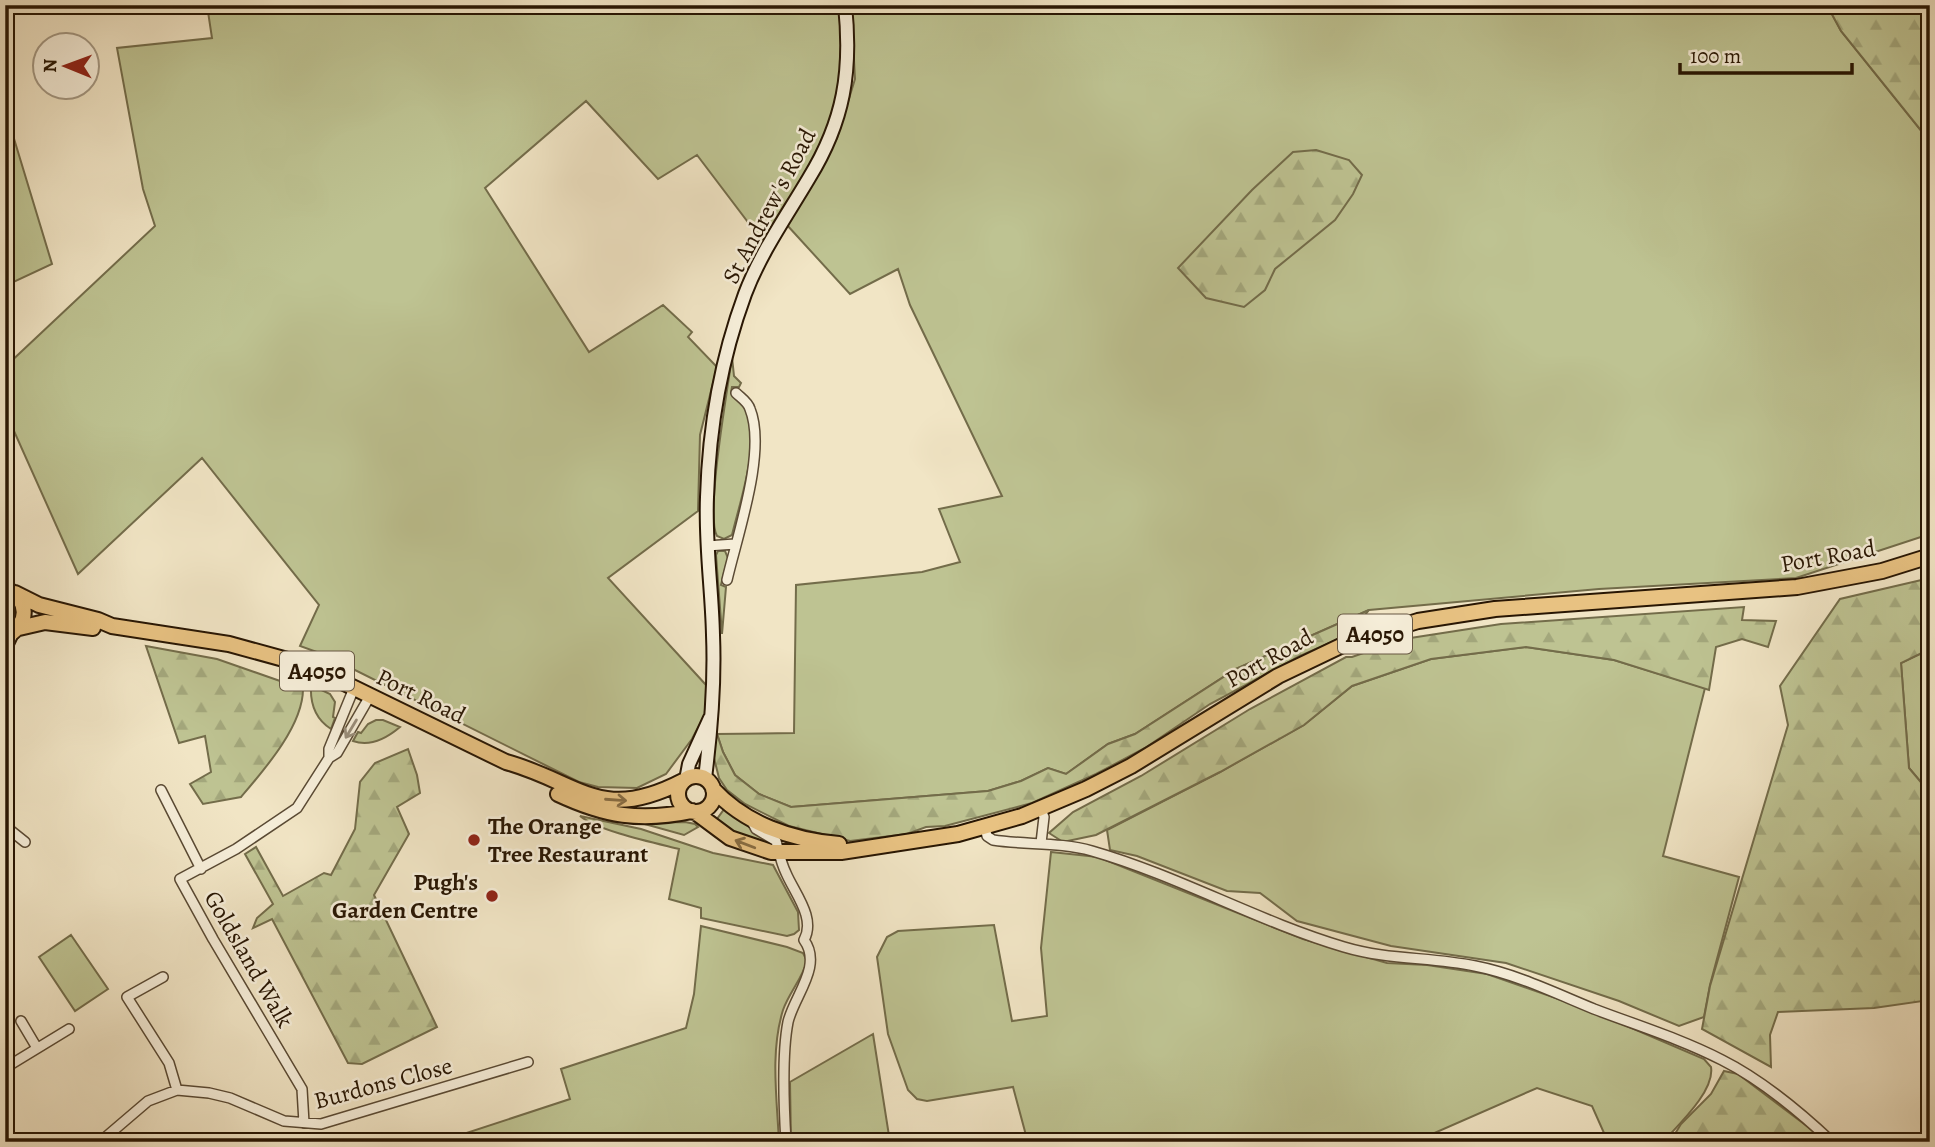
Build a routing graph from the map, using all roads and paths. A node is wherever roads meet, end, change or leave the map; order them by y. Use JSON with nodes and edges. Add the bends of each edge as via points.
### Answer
{"nodes":[{"id":1,"x":845,"y":5,"type":"edge"},
{"id":2,"x":736,"y":393,"type":"dead end"},
{"id":3,"x":735,"y":544,"type":"junction"},
{"id":4,"x":707,"y":546,"type":"junction"},
{"id":5,"x":1930,"y":556,"type":"edge"},
{"id":6,"x":727,"y":580,"type":"dead end"},
{"id":7,"x":9,"y":590,"type":"edge"},
{"id":8,"x":112,"y":626,"type":"junction"},
{"id":9,"x":12,"y":632,"type":"edge"},
{"id":10,"x":5,"y":648,"type":"edge"},
{"id":11,"x":355,"y":688,"type":"junction"},
{"id":12,"x":370,"y":696,"type":"junction"},
{"id":13,"x":710,"y":718,"type":"junction"},
{"id":14,"x":329,"y":758,"type":"junction"},
{"id":15,"x":506,"y":762,"type":"junction"},
{"id":16,"x":684,"y":780,"type":"junction"},
{"id":17,"x":709,"y":783,"type":"junction"},
{"id":18,"x":161,"y":790,"type":"dead end"},
{"id":19,"x":1041,"y":809,"type":"junction"},
{"id":20,"x":693,"y":811,"type":"junction"},
{"id":21,"x":751,"y":818,"type":"junction"},
{"id":22,"x":5,"y":826,"type":"edge"},
{"id":23,"x":985,"y":827,"type":"junction"},
{"id":24,"x":25,"y":842,"type":"dead end"},
{"id":25,"x":1041,"y":843,"type":"junction"},
{"id":26,"x":861,"y":847,"type":"junction"},
{"id":27,"x":779,"y":852,"type":"junction"},
{"id":28,"x":201,"y":869,"type":"junction"},
{"id":29,"x":163,"y":977,"type":"dead end"},
{"id":30,"x":21,"y":1021,"type":"dead end"},
{"id":31,"x":69,"y":1029,"type":"dead end"},
{"id":32,"x":37,"y":1048,"type":"junction"},
{"id":33,"x":527,"y":1062,"type":"dead end"},
{"id":34,"x":5,"y":1068,"type":"edge"},
{"id":35,"x":177,"y":1090,"type":"junction"},
{"id":36,"x":304,"y":1123,"type":"junction"},
{"id":37,"x":100,"y":1142,"type":"edge"},
{"id":38,"x":786,"y":1142,"type":"edge"},
{"id":39,"x":1832,"y":1142,"type":"edge"}],
"edges":[{"from":1,"to":4,"type":"street","name":"St Andrew's Road","via":[[847,74],[832,134],[753,275],[724,361],[709,462]]},
{"from":2,"to":3,"type":"street","via":[[749,405],[754,451]]},
{"from":3,"to":4,"type":"street"},
{"from":3,"to":6,"type":"street"},
{"from":4,"to":13,"type":"street","name":"St Andrew's Road","via":[[713,633]]},
{"from":5,"to":19,"type":"main road","name":"Port Road","number":"A4050","via":[[1825,583],[1495,609],[1394,628],[1301,664],[1112,777]]},
{"from":7,"to":8,"type":"main road","name":"Port Road","number":"A4050","via":[[38,605]]},
{"from":7,"to":9,"type":"main road","name":"Port Road","number":"A4050","via":[[24,607],[23,621]]},
{"from":8,"to":9,"type":"main road","name":"Port Road","number":"A4050","via":[[97,629],[45,622]]},
{"from":8,"to":11,"type":"main road","name":"Port Road","number":"A4050","via":[[229,644],[291,661]]},
{"from":9,"to":10,"type":"street"},
{"from":11,"to":12,"type":"main road","name":"Port Road","number":"A4050"},
{"from":11,"to":14,"type":"street","name":"Goldsland Walk"},
{"from":12,"to":14,"type":"street","name":"Goldsland Walk","one_way":true,"via":[[337,753]]},
{"from":12,"to":15,"type":"main road","name":"Port Road","number":"A4050"},
{"from":13,"to":16,"type":"street","name":"St Andrew's Road"},
{"from":13,"to":17,"type":"street","name":"St Andrew's Road"},
{"from":14,"to":28,"type":"street","name":"Goldsland Walk","via":[[298,808]]},
{"from":15,"to":16,"type":"main road","name":"Port Road","number":"A4050","one_way":true,"via":[[607,800],[638,799]]},
{"from":15,"to":20,"type":"main road","name":"Port Road","number":"A4050","via":[[523,777],[607,813],[650,817]]},
{"from":16,"to":17,"type":"main road","via":[[694,776]]},
{"from":16,"to":20,"type":"main road","via":[[679,800]]},
{"from":17,"to":20,"type":"main road","via":[[711,803]]},
{"from":17,"to":21,"type":"main road","name":"Port Road","number":"A4050"},
{"from":18,"to":28,"type":"street"},
{"from":19,"to":23,"type":"main road","name":"Port Road","number":"A4050"},
{"from":19,"to":25,"type":"street"},
{"from":27,"to":20,"type":"main road","name":"Port Road","number":"A4050","one_way":true,"via":[[730,838]]},
{"from":21,"to":26,"type":"main road","name":"Port Road","number":"A4050","via":[[791,836]]},
{"from":21,"to":27,"type":"street","via":[[756,829],[776,841]]},
{"from":22,"to":24,"type":"street"},
{"from":23,"to":25,"type":"street","via":[[993,840]]},
{"from":23,"to":26,"type":"main road","name":"Port Road","number":"A4050"},
{"from":25,"to":39,"type":"street","via":[[1090,850],[1275,925],[1345,948],[1513,976],[1721,1059],[1754,1078]]},
{"from":26,"to":27,"type":"main road","name":"Port Road","number":"A4050","via":[[841,852]]},
{"from":27,"to":38,"type":"street","via":[[807,915],[804,940],[812,962],[789,1020]]},
{"from":28,"to":36,"type":"street","name":"Goldsland Walk","via":[[180,879],[302,1089]]},
{"from":29,"to":35,"type":"street","via":[[127,998],[169,1063]]},
{"from":30,"to":32,"type":"street"},
{"from":31,"to":32,"type":"street"},
{"from":32,"to":34,"type":"street"},
{"from":33,"to":36,"type":"street","name":"Burdons Close","via":[[321,1124]]},
{"from":35,"to":36,"type":"street","name":"Burdons Close","via":[[230,1098],[284,1121]]},
{"from":35,"to":37,"type":"street","name":"Burdons Close","via":[[148,1101]]}]}
